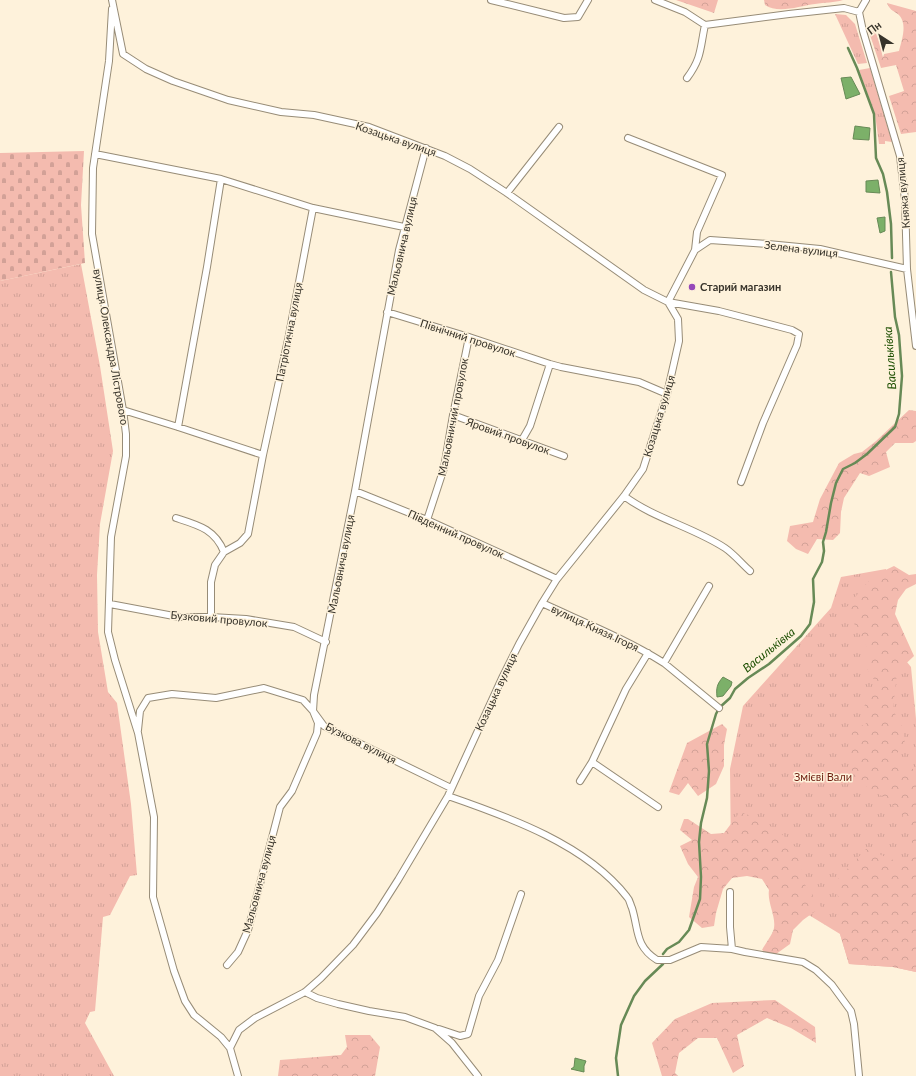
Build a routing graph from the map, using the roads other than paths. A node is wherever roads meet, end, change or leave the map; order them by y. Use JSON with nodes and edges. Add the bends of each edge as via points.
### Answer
{"nodes":[{"id":1,"x":112,"y":0,"type":"edge"},
{"id":2,"x":491,"y":0,"type":"edge"},
{"id":3,"x":588,"y":0,"type":"edge"},
{"id":4,"x":655,"y":0,"type":"edge"},
{"id":5,"x":866,"y":0,"type":"edge"},
{"id":6,"x":860,"y":12,"type":"junction"},
{"id":7,"x":705,"y":25,"type":"junction"},
{"id":8,"x":123,"y":54,"type":"junction"},
{"id":9,"x":109,"y":61,"type":"junction"},
{"id":10,"x":687,"y":78,"type":"dead end"},
{"id":11,"x":559,"y":127,"type":"dead end"},
{"id":12,"x":628,"y":138,"type":"dead end"},
{"id":13,"x":426,"y":148,"type":"junction"},
{"id":14,"x":95,"y":154,"type":"junction"},
{"id":15,"x":221,"y":179,"type":"junction"},
{"id":16,"x":507,"y":193,"type":"junction"},
{"id":17,"x":313,"y":208,"type":"junction"},
{"id":18,"x":404,"y":228,"type":"junction"},
{"id":19,"x":695,"y":250,"type":"junction"},
{"id":20,"x":907,"y":269,"type":"junction"},
{"id":21,"x":668,"y":302,"type":"junction"},
{"id":22,"x":387,"y":312,"type":"junction"},
{"id":23,"x":469,"y":337,"type":"junction"},
{"id":24,"x":916,"y":346,"type":"edge"},
{"id":25,"x":550,"y":364,"type":"junction"},
{"id":26,"x":667,"y":394,"type":"junction"},
{"id":27,"x":124,"y":410,"type":"junction"},
{"id":28,"x":453,"y":415,"type":"junction"},
{"id":29,"x":178,"y":426,"type":"junction"},
{"id":30,"x":522,"y":440,"type":"junction"},
{"id":31,"x":263,"y":455,"type":"junction"},
{"id":32,"x":564,"y":456,"type":"dead end"},
{"id":33,"x":741,"y":482,"type":"dead end"},
{"id":34,"x":355,"y":491,"type":"junction"},
{"id":35,"x":624,"y":496,"type":"junction"},
{"id":36,"x":176,"y":518,"type":"dead end"},
{"id":37,"x":427,"y":520,"type":"junction"},
{"id":38,"x":224,"y":552,"type":"junction"},
{"id":39,"x":750,"y":571,"type":"dead end"},
{"id":40,"x":557,"y":579,"type":"junction"},
{"id":41,"x":709,"y":586,"type":"dead end"},
{"id":42,"x":542,"y":603,"type":"junction"},
{"id":43,"x":110,"y":604,"type":"junction"},
{"id":44,"x":211,"y":617,"type":"junction"},
{"id":45,"x":326,"y":642,"type":"junction"},
{"id":46,"x":648,"y":653,"type":"junction"},
{"id":47,"x":664,"y":663,"type":"junction"},
{"id":48,"x":719,"y":708,"type":"dead end"},
{"id":49,"x":313,"y":711,"type":"junction"},
{"id":50,"x":138,"y":733,"type":"junction"},
{"id":51,"x":592,"y":762,"type":"junction"},
{"id":52,"x":580,"y":781,"type":"dead end"},
{"id":53,"x":451,"y":788,"type":"junction"},
{"id":54,"x":448,"y":796,"type":"junction"},
{"id":55,"x":658,"y":806,"type":"dead end"},
{"id":56,"x":730,"y":892,"type":"dead end"},
{"id":57,"x":521,"y":894,"type":"dead end"},
{"id":58,"x":732,"y":949,"type":"junction"},
{"id":59,"x":227,"y":965,"type":"dead end"},
{"id":60,"x":305,"y":992,"type":"junction"},
{"id":61,"x":436,"y":1028,"type":"junction"},
{"id":62,"x":230,"y":1048,"type":"junction"},
{"id":63,"x":238,"y":1076,"type":"edge"},
{"id":64,"x":478,"y":1076,"type":"edge"},
{"id":65,"x":859,"y":1076,"type":"edge"}],
"edges":[{"from":1,"to":8,"type":"street"},
{"from":1,"to":9,"type":"street","name":"вулиця Олександра Лістрового"},
{"from":2,"to":3,"type":"street","via":[[564,18],[578,17]]},
{"from":4,"to":7,"type":"street","via":[[685,12]]},
{"from":5,"to":6,"type":"street"},
{"from":6,"to":7,"type":"street","via":[[844,8]]},
{"from":6,"to":20,"type":"street","name":"Княжа вулиця","via":[[863,31],[900,156],[905,200]]},
{"from":7,"to":10,"type":"street","via":[[696,66]]},
{"from":8,"to":9,"type":"street","via":[[118,49],[113,51]]},
{"from":8,"to":13,"type":"street","name":"Козацька вулиця","via":[[146,69],[173,81],[228,100],[281,112],[314,115],[369,128]]},
{"from":9,"to":14,"type":"street","name":"вулиця Олександра Лістрового"},
{"from":11,"to":16,"type":"street"},
{"from":12,"to":19,"type":"street","via":[[722,175],[697,232]]},
{"from":13,"to":16,"type":"street","name":"Козацька вулиця","via":[[470,169]]},
{"from":13,"to":18,"type":"street","name":"Мальовнича вулиця"},
{"from":14,"to":15,"type":"street"},
{"from":14,"to":27,"type":"street","name":"вулиця Олександра Лістрового","via":[[92,234]]},
{"from":15,"to":17,"type":"street"},
{"from":15,"to":29,"type":"street"},
{"from":16,"to":21,"type":"street","name":"Козацька вулиця","via":[[644,290]]},
{"from":17,"to":18,"type":"street"},
{"from":17,"to":31,"type":"street","name":"Патріотична вулиця"},
{"from":18,"to":22,"type":"street","name":"Мальовнича вулиця"},
{"from":19,"to":20,"type":"street","name":"Зелена вулиця","via":[[710,240],[768,244],[820,249]]},
{"from":19,"to":21,"type":"street"},
{"from":20,"to":24,"type":"street","name":"Княжа вулиця"},
{"from":21,"to":26,"type":"street","name":"Козацька вулиця","via":[[678,319],[679,341]]},
{"from":21,"to":33,"type":"street","via":[[719,311],[799,334],[797,345]]},
{"from":22,"to":23,"type":"street","name":"Північний провулок"},
{"from":22,"to":34,"type":"street","name":"Мальовнича вулиця"},
{"from":23,"to":25,"type":"street","name":"Північний провулок"},
{"from":23,"to":28,"type":"street","name":"Мальовничий провулок"},
{"from":25,"to":26,"type":"street","name":"Північний провулок","via":[[639,382]]},
{"from":25,"to":30,"type":"street","via":[[530,426]]},
{"from":26,"to":35,"type":"street","name":"Козацька вулиця","via":[[643,469]]},
{"from":27,"to":29,"type":"street"},
{"from":27,"to":43,"type":"street","name":"вулиця Олександра Лістрового","via":[[126,456],[111,537]]},
{"from":28,"to":30,"type":"street","name":"Яровий провулок"},
{"from":28,"to":37,"type":"street","name":"Мальовничий провулок","via":[[444,468]]},
{"from":29,"to":31,"type":"street"},
{"from":30,"to":32,"type":"street","name":"Яровий провулок"},
{"from":31,"to":38,"type":"street","name":"Патріотична вулиця","via":[[248,534],[240,543]]},
{"from":34,"to":37,"type":"street","name":"Південний провулок"},
{"from":34,"to":45,"type":"street","name":"Мальовнича вулиця"},
{"from":35,"to":39,"type":"street","via":[[638,506],[727,549]]},
{"from":35,"to":40,"type":"street","name":"Козацька вулиця"},
{"from":36,"to":38,"type":"street","via":[[208,530],[220,542]]},
{"from":37,"to":40,"type":"street","name":"Південний провулок"},
{"from":38,"to":44,"type":"street","name":"Патріотична вулиця","via":[[215,565],[211,582]]},
{"from":40,"to":42,"type":"street","name":"Козацька вулиця"},
{"from":41,"to":47,"type":"street"},
{"from":42,"to":46,"type":"street","name":"вулиця Князя Ігоря"},
{"from":42,"to":53,"type":"street","name":"Козацька вулиця","via":[[519,644]]},
{"from":43,"to":44,"type":"street","name":"Бузковий провулок","via":[[178,617]]},
{"from":43,"to":50,"type":"street","name":"вулиця Олександра Лістрового","via":[[108,632]]},
{"from":44,"to":45,"type":"street","name":"Бузковий провулок","via":[[246,619],[294,627]]},
{"from":45,"to":49,"type":"street","name":"Мальовнича вулиця"},
{"from":46,"to":47,"type":"street","name":"вулиця Князя Ігоря"},
{"from":46,"to":51,"type":"street","name":"вулиця Князя Ігоря","via":[[626,689]]},
{"from":47,"to":48,"type":"street","name":"вулиця Князя Ігоря"},
{"from":49,"to":50,"type":"street","name":"Бузкова вулиця","via":[[303,700],[264,688],[216,698],[172,694],[148,698],[140,711]]},
{"from":49,"to":53,"type":"street","name":"Бузкова вулиця","via":[[324,726]]},
{"from":49,"to":59,"type":"street","name":"Мальовнича вулиця","via":[[318,723],[317,733],[292,791],[280,807],[248,930],[238,952]]},
{"from":50,"to":62,"type":"street","name":"вулиця Олександра Лістрового","via":[[154,817],[153,897],[174,971],[185,1001],[194,1015],[221,1037]]},
{"from":51,"to":52,"type":"street","name":"вулиця Князя Ігоря"},
{"from":51,"to":55,"type":"street"},
{"from":53,"to":54,"type":"street","name":"Козацька вулиця"},
{"from":54,"to":58,"type":"street","via":[[549,836],[606,873],[629,898],[642,948],[657,960],[670,960],[701,947]]},
{"from":54,"to":60,"type":"street","name":"Козацька вулиця","via":[[372,919],[353,945]]},
{"from":56,"to":58,"type":"street"},
{"from":57,"to":61,"type":"street","via":[[498,960],[479,996],[468,1034],[460,1036]]},
{"from":58,"to":65,"type":"street","via":[[803,962],[832,985],[851,1011]]},
{"from":60,"to":61,"type":"street","via":[[338,1004],[405,1017]]},
{"from":60,"to":62,"type":"street","name":"Козацька вулиця","via":[[255,1018],[239,1030]]},
{"from":61,"to":64,"type":"street","via":[[452,1043]]},
{"from":62,"to":63,"type":"street"}]}
